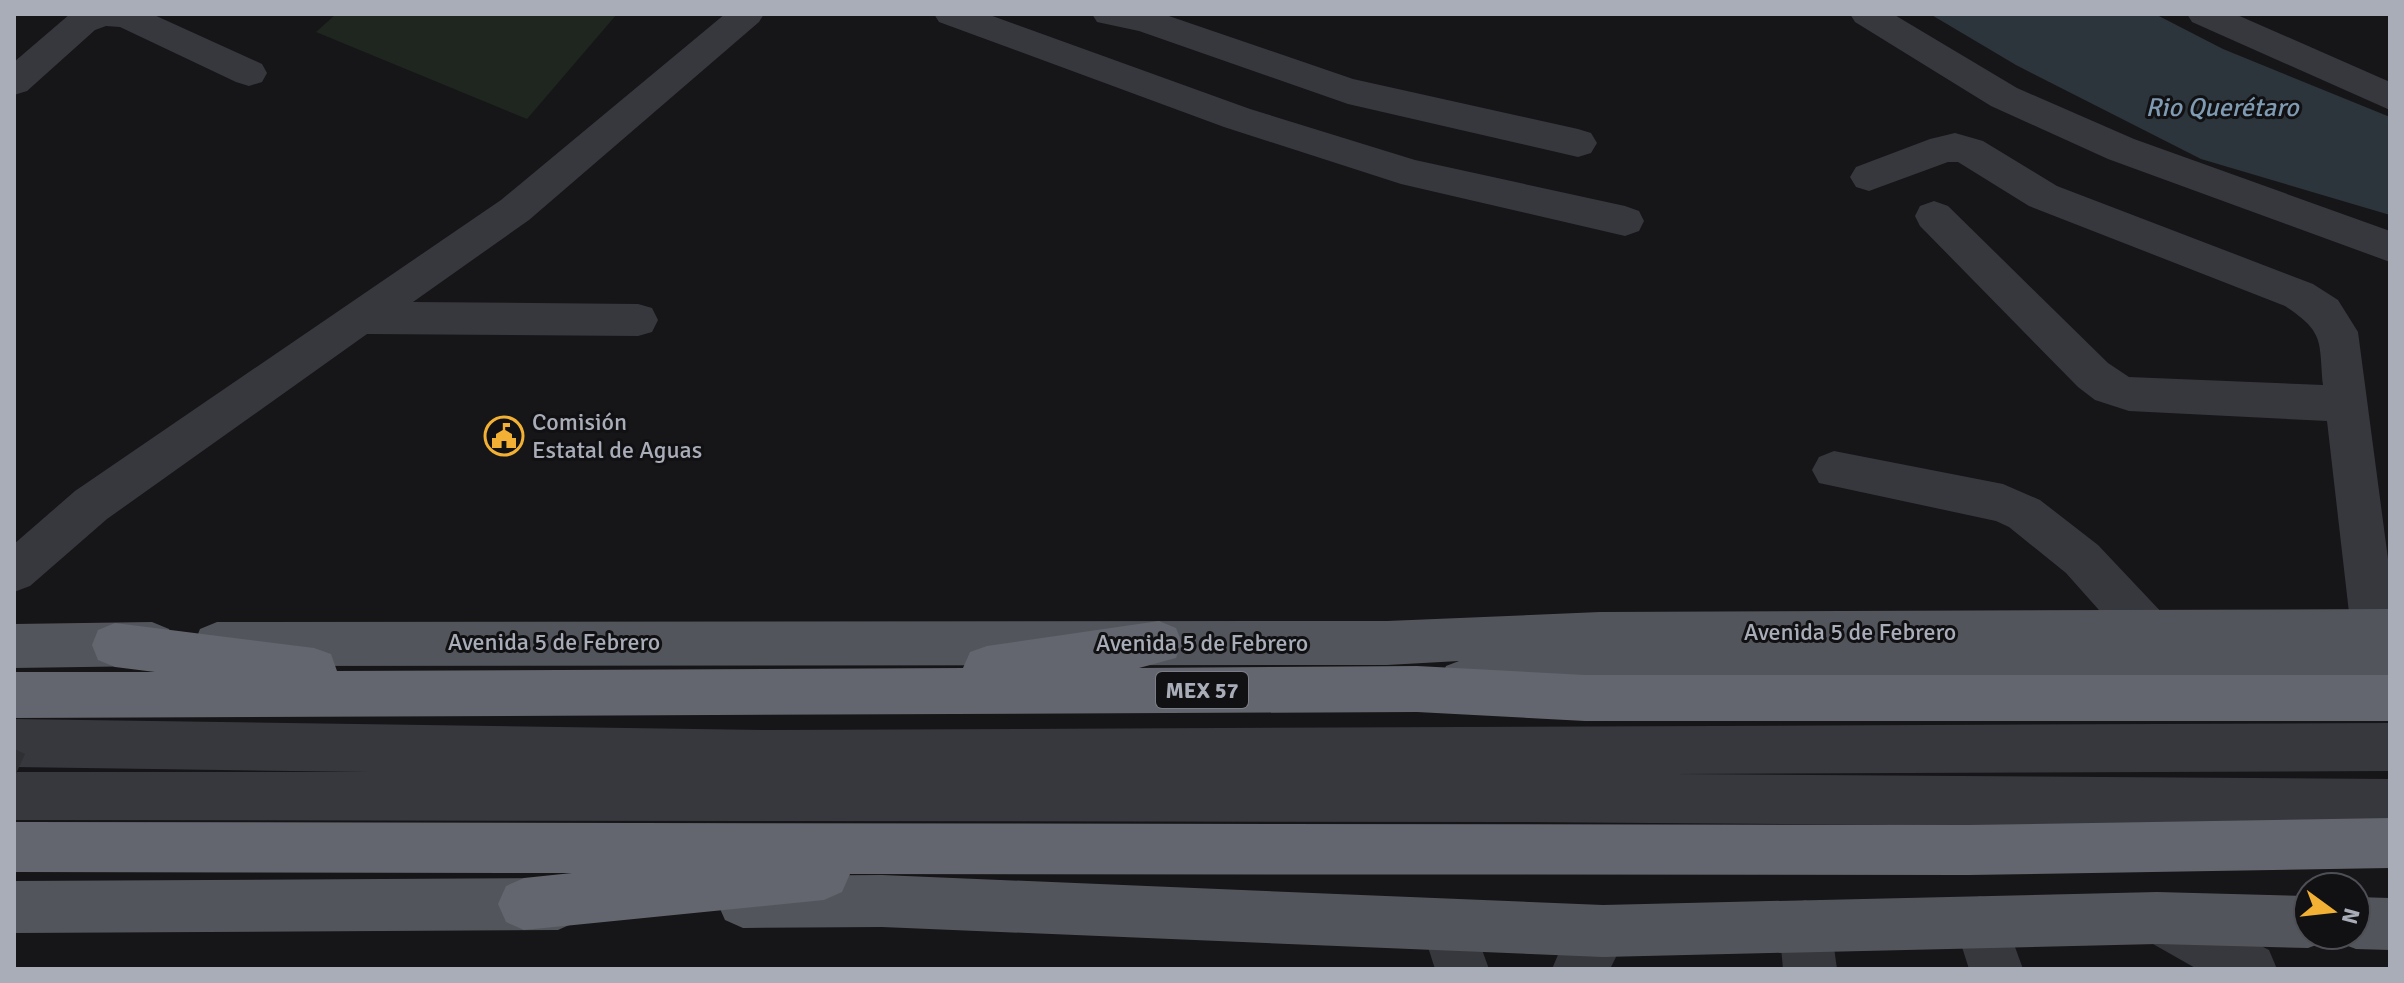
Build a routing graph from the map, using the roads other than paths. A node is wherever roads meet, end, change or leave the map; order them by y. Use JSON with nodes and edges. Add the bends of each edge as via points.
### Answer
{"nodes":[{"id":1,"x":105,"y":14,"type":"edge"},
{"id":2,"x":747,"y":14,"type":"edge"},
{"id":3,"x":1867,"y":14,"type":"edge"},
{"id":4,"x":1134,"y":16,"type":"edge"},
{"id":5,"x":976,"y":18,"type":"edge"},
{"id":6,"x":2218,"y":18,"type":"edge"},
{"id":7,"x":249,"y":73,"type":"dead end"},
{"id":8,"x":14,"y":82,"type":"edge"},
{"id":9,"x":2390,"y":97,"type":"edge"},
{"id":10,"x":1578,"y":143,"type":"dead end"},
{"id":11,"x":1869,"y":177,"type":"dead end"},
{"id":12,"x":1934,"y":216,"type":"dead end"},
{"id":13,"x":1625,"y":221,"type":"dead end"},
{"id":14,"x":2390,"y":247,"type":"edge"},
{"id":15,"x":362,"y":318,"type":"junction"},
{"id":16,"x":638,"y":320,"type":"dead end"},
{"id":17,"x":2345,"y":404,"type":"junction"},
{"id":18,"x":1834,"y":470,"type":"dead end"},
{"id":19,"x":14,"y":572,"type":"edge"},
{"id":20,"x":2148,"y":631,"type":"junction"},
{"id":21,"x":1159,"y":643,"type":"junction"},
{"id":22,"x":2385,"y":643,"type":"edge"},
{"id":23,"x":115,"y":645,"type":"junction"},
{"id":24,"x":14,"y":646,"type":"edge"},
{"id":25,"x":1417,"y":689,"type":"junction"},
{"id":26,"x":833,"y":691,"type":"junction"},
{"id":27,"x":487,"y":693,"type":"junction"},
{"id":28,"x":14,"y":695,"type":"edge"},
{"id":29,"x":2390,"y":698,"type":"edge"},
{"id":30,"x":14,"y":743,"type":"edge"},
{"id":31,"x":2390,"y":747,"type":"edge"},
{"id":32,"x":14,"y":796,"type":"edge"},
{"id":33,"x":2390,"y":804,"type":"edge"},
{"id":34,"x":2390,"y":843,"type":"edge"},
{"id":35,"x":14,"y":847,"type":"edge"},
{"id":36,"x":1068,"y":849,"type":"junction"},
{"id":37,"x":524,"y":904,"type":"junction"},
{"id":38,"x":14,"y":907,"type":"edge"},
{"id":39,"x":2157,"y":918,"type":"junction"},
{"id":40,"x":2292,"y":922,"type":"edge"},
{"id":41,"x":1988,"y":946,"type":"edge"},
{"id":42,"x":1454,"y":947,"type":"edge"},
{"id":43,"x":1807,"y":948,"type":"edge"},
{"id":44,"x":1591,"y":950,"type":"edge"},
{"id":45,"x":2250,"y":969,"type":"edge"}],
"edges":[{"from":1,"to":7,"type":"street","via":[[126,16]]},
{"from":1,"to":8,"type":"street","via":[[83,22]]},
{"from":2,"to":15,"type":"street","via":[[515,210]]},
{"from":3,"to":14,"type":"street","via":[[2033,110],[2121,149]]},
{"from":4,"to":10,"type":"street","via":[[1348,91]]},
{"from":5,"to":13,"type":"street","via":[[1237,118],[1414,174]]},
{"from":6,"to":9,"type":"street"},
{"from":11,"to":17,"type":"street","via":[[1955,147],[1970,151],[2043,196],[2299,295],[2324,311],[2338,332]]},
{"from":12,"to":17,"type":"street","via":[[2110,388],[2129,394]]},
{"from":15,"to":16,"type":"street"},
{"from":15,"to":19,"type":"street","via":[[91,505]]},
{"from":17,"to":22,"type":"street"},
{"from":18,"to":20,"type":"street","via":[[2003,503],[2028,513],[2053,531]]},
{"from":20,"to":21,"type":"main road","name":"Avenida 5 de Febrero","via":[[1616,632],[1387,643]]},
{"from":20,"to":22,"type":"main road","name":"Avenida 5 de Febrero"},
{"from":21,"to":23,"type":"main road","name":"Avenida 5 de Febrero"},
{"from":21,"to":26,"type":"highway"},
{"from":22,"to":25,"type":"main road","via":[[1799,668],[1584,661]]},
{"from":23,"to":24,"type":"main road","name":"Avenida 5 de Febrero"},
{"from":23,"to":27,"type":"highway"},
{"from":25,"to":26,"type":"highway","name":"Avenida 5 de Febrero","number":"MEX 57"},
{"from":25,"to":29,"type":"highway","name":"Avenida 5 de Febrero","number":"MEX 57","via":[[1585,698]]},
{"from":26,"to":27,"type":"highway","name":"Avenida 5 de Febrero","number":"MEX 57"},
{"from":27,"to":28,"type":"highway","name":"Avenida 5 de Febrero","number":"MEX 57"},
{"from":30,"to":31,"type":"street","via":[[770,754]]},
{"from":32,"to":33,"type":"street","via":[[1518,797]]},
{"from":34,"to":36,"type":"highway","via":[[1968,850]]},
{"from":35,"to":36,"type":"highway"},
{"from":36,"to":37,"type":"highway"},
{"from":37,"to":38,"type":"main road"},
{"from":37,"to":42,"type":"main road","via":[[882,901]]},
{"from":39,"to":40,"type":"main road"},
{"from":39,"to":41,"type":"main road"},
{"from":39,"to":45,"type":"street"},
{"from":41,"to":43,"type":"main road"},
{"from":42,"to":44,"type":"main road"},
{"from":43,"to":44,"type":"main road"}]}
